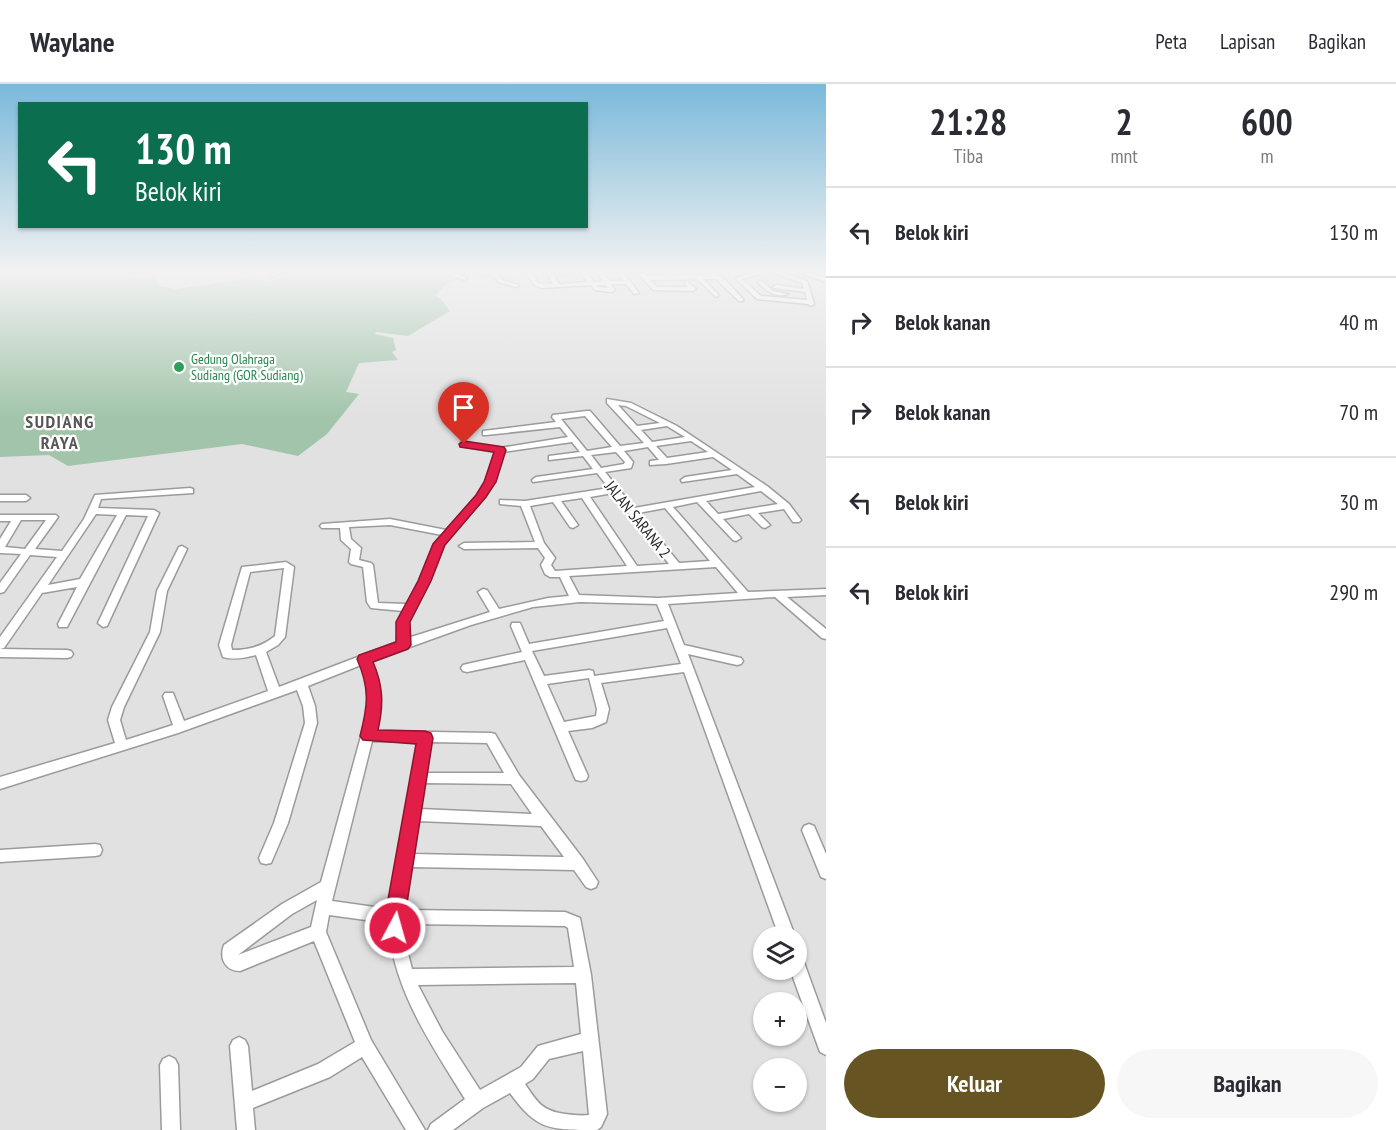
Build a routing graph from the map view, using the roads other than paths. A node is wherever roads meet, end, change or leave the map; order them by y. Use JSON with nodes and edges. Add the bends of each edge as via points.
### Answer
{"nodes":[{"id":1,"x":645,"y":411,"type":"junction"},
{"id":2,"x":621,"y":414,"type":"junction"},
{"id":3,"x":562,"y":424,"type":"junction"},
{"id":4,"x":667,"y":424,"type":"junction"},
{"id":5,"x":635,"y":429,"type":"junction"},
{"id":6,"x":486,"y":433,"type":"dead end"},
{"id":7,"x":574,"y":439,"type":"junction"},
{"id":8,"x":690,"y":439,"type":"junction"},
{"id":9,"x":464,"y":444,"type":"dead end"},
{"id":10,"x":649,"y":445,"type":"junction"},
{"id":11,"x":618,"y":449,"type":"junction"},
{"id":12,"x":500,"y":450,"type":"junction"},
{"id":13,"x":585,"y":454,"type":"junction"},
{"id":14,"x":714,"y":454,"type":"junction"},
{"id":15,"x":552,"y":458,"type":"dead end"},
{"id":16,"x":666,"y":462,"type":"junction"},
{"id":17,"x":654,"y":463,"type":"dead end"},
{"id":18,"x":599,"y":471,"type":"junction"},
{"id":19,"x":738,"y":471,"type":"junction"},
{"id":20,"x":536,"y":480,"type":"dead end"},
{"id":21,"x":685,"y":480,"type":"dead end"},
{"id":22,"x":764,"y":488,"type":"junction"},
{"id":23,"x":616,"y":490,"type":"junction"},
{"id":24,"x":190,"y":491,"type":"dead end"},
{"id":25,"x":585,"y":495,"type":"junction"},
{"id":26,"x":0,"y":498,"type":"edge"},
{"id":27,"x":26,"y":498,"type":"dead end"},
{"id":28,"x":555,"y":499,"type":"junction"},
{"id":29,"x":699,"y":500,"type":"junction"},
{"id":30,"x":503,"y":502,"type":"dead end"},
{"id":31,"x":525,"y":504,"type":"junction"},
{"id":32,"x":667,"y":505,"type":"junction"},
{"id":33,"x":786,"y":506,"type":"junction"},
{"id":34,"x":632,"y":511,"type":"junction"},
{"id":35,"x":751,"y":512,"type":"junction"},
{"id":36,"x":92,"y":514,"type":"junction"},
{"id":37,"x":122,"y":515,"type":"junction"},
{"id":38,"x":18,"y":517,"type":"junction"},
{"id":39,"x":716,"y":517,"type":"junction"},
{"id":40,"x":0,"y":518,"type":"edge"},
{"id":41,"x":796,"y":520,"type":"dead end"},
{"id":42,"x":344,"y":524,"type":"junction"},
{"id":43,"x":573,"y":525,"type":"dead end"},
{"id":44,"x":765,"y":525,"type":"dead end"},
{"id":45,"x":325,"y":526,"type":"dead end"},
{"id":46,"x":448,"y":533,"type":"junction"},
{"id":47,"x":736,"y":538,"type":"dead end"},
{"id":48,"x":540,"y":544,"type":"junction"},
{"id":49,"x":464,"y":546,"type":"dead end"},
{"id":50,"x":0,"y":549,"type":"edge"},
{"id":51,"x":182,"y":549,"type":"dead end"},
{"id":52,"x":28,"y":552,"type":"junction"},
{"id":53,"x":64,"y":554,"type":"junction"},
{"id":54,"x":717,"y":564,"type":"junction"},
{"id":55,"x":676,"y":566,"type":"junction"},
{"id":56,"x":635,"y":570,"type":"junction"},
{"id":57,"x":563,"y":573,"type":"junction"},
{"id":58,"x":84,"y":582,"type":"junction"},
{"id":59,"x":0,"y":590,"type":"edge"},
{"id":60,"x":38,"y":590,"type":"junction"},
{"id":61,"x":483,"y":592,"type":"dead end"},
{"id":62,"x":826,"y":592,"type":"edge"},
{"id":63,"x":777,"y":594,"type":"junction"},
{"id":64,"x":746,"y":596,"type":"junction"},
{"id":65,"x":575,"y":598,"type":"junction"},
{"id":66,"x":661,"y":601,"type":"junction"},
{"id":67,"x":410,"y":608,"type":"junction"},
{"id":68,"x":497,"y":614,"type":"junction"},
{"id":69,"x":103,"y":623,"type":"dead end"},
{"id":70,"x":63,"y":624,"type":"dead end"},
{"id":71,"x":671,"y":624,"type":"junction"},
{"id":72,"x":516,"y":626,"type":"dead end"},
{"id":73,"x":826,"y":635,"type":"edge"},
{"id":74,"x":0,"y":645,"type":"edge"},
{"id":75,"x":403,"y":645,"type":"junction"},
{"id":76,"x":681,"y":648,"type":"junction"},
{"id":77,"x":260,"y":651,"type":"junction"},
{"id":78,"x":527,"y":652,"type":"junction"},
{"id":79,"x":0,"y":653,"type":"edge"},
{"id":80,"x":68,"y":654,"type":"dead end"},
{"id":81,"x":364,"y":659,"type":"junction"},
{"id":82,"x":737,"y":661,"type":"dead end"},
{"id":83,"x":688,"y":667,"type":"junction"},
{"id":84,"x":467,"y":668,"type":"dead end"},
{"id":85,"x":589,"y":674,"type":"dead end"},
{"id":86,"x":540,"y":681,"type":"junction"},
{"id":87,"x":301,"y":683,"type":"junction"},
{"id":88,"x":275,"y":693,"type":"junction"},
{"id":89,"x":169,"y":696,"type":"dead end"},
{"id":90,"x":179,"y":725,"type":"junction"},
{"id":91,"x":560,"y":727,"type":"junction"},
{"id":92,"x":368,"y":736,"type":"junction"},
{"id":93,"x":425,"y":738,"type":"junction"},
{"id":94,"x":122,"y":746,"type":"junction"},
{"id":95,"x":581,"y":776,"type":"dead end"},
{"id":96,"x":419,"y":778,"type":"junction"},
{"id":97,"x":513,"y":779,"type":"junction"},
{"id":98,"x":0,"y":783,"type":"edge"},
{"id":99,"x":412,"y":815,"type":"junction"},
{"id":100,"x":545,"y":820,"type":"junction"},
{"id":101,"x":809,"y":830,"type":"dead end"},
{"id":102,"x":95,"y":850,"type":"dead end"},
{"id":103,"x":0,"y":856,"type":"edge"},
{"id":104,"x":266,"y":858,"type":"dead end"},
{"id":105,"x":405,"y":860,"type":"junction"},
{"id":106,"x":578,"y":864,"type":"junction"},
{"id":107,"x":826,"y":872,"type":"edge"},
{"id":108,"x":591,"y":882,"type":"dead end"},
{"id":109,"x":327,"y":886,"type":"junction"},
{"id":110,"x":322,"y":907,"type":"junction"},
{"id":111,"x":395,"y":916,"type":"junction"},
{"id":112,"x":783,"y":926,"type":"edge"},
{"id":113,"x":318,"y":932,"type":"junction"},
{"id":114,"x":583,"y":975,"type":"junction"},
{"id":115,"x":407,"y":977,"type":"junction"},
{"id":116,"x":802,"y":980,"type":"edge"},
{"id":117,"x":591,"y":1040,"type":"junction"},
{"id":118,"x":239,"y":1046,"type":"dead end"},
{"id":119,"x":365,"y":1046,"type":"junction"},
{"id":120,"x":826,"y":1046,"type":"edge"},
{"id":121,"x":169,"y":1065,"type":"dead end"},
{"id":122,"x":514,"y":1082,"type":"junction"},
{"id":123,"x":477,"y":1102,"type":"junction"},
{"id":124,"x":243,"y":1103,"type":"junction"},
{"id":125,"x":171,"y":1130,"type":"edge"},
{"id":126,"x":246,"y":1130,"type":"edge"},
{"id":127,"x":416,"y":1130,"type":"edge"},
{"id":128,"x":437,"y":1130,"type":"edge"}],
"edges":[{"from":1,"to":2,"type":"street"},
{"from":1,"to":2,"type":"street","via":[[610,402]]},
{"from":1,"to":4,"type":"street"},
{"from":2,"to":5,"type":"street"},
{"from":3,"to":6,"type":"street"},
{"from":3,"to":7,"type":"street","name":"JALAN SARANA 2"},
{"from":3,"to":11,"type":"street","via":[[556,417],[587,413]]},
{"from":4,"to":5,"type":"street"},
{"from":4,"to":8,"type":"street"},
{"from":5,"to":10,"type":"street"},
{"from":7,"to":12,"type":"street"},
{"from":7,"to":13,"type":"street","name":"JALAN SARANA 2"},
{"from":8,"to":10,"type":"street"},
{"from":8,"to":14,"type":"street"},
{"from":9,"to":12,"type":"street"},
{"from":10,"to":11,"type":"street"},
{"from":10,"to":16,"type":"street"},
{"from":11,"to":13,"type":"street"},
{"from":11,"to":18,"type":"street","via":[[628,466]]},
{"from":12,"to":46,"type":"street","via":[[481,497]]},
{"from":13,"to":15,"type":"street"},
{"from":13,"to":18,"type":"street","name":"JALAN SARANA 2"},
{"from":14,"to":16,"type":"street"},
{"from":14,"to":19,"type":"street"},
{"from":16,"to":17,"type":"street"},
{"from":18,"to":20,"type":"street"},
{"from":18,"to":23,"type":"street","name":"JALAN SARANA 2"},
{"from":19,"to":21,"type":"street"},
{"from":19,"to":22,"type":"street"},
{"from":22,"to":29,"type":"street"},
{"from":22,"to":33,"type":"street"},
{"from":23,"to":25,"type":"street"},
{"from":23,"to":34,"type":"street","name":"JALAN SARANA 2"},
{"from":24,"to":36,"type":"street","via":[[100,496]]},
{"from":25,"to":28,"type":"street"},
{"from":25,"to":56,"type":"street"},
{"from":26,"to":27,"type":"street"},
{"from":28,"to":31,"type":"street"},
{"from":28,"to":43,"type":"street"},
{"from":29,"to":32,"type":"street"},
{"from":29,"to":39,"type":"street"},
{"from":30,"to":31,"type":"street"},
{"from":31,"to":48,"type":"street"},
{"from":32,"to":34,"type":"street"},
{"from":32,"to":54,"type":"street"},
{"from":33,"to":35,"type":"street"},
{"from":33,"to":41,"type":"street"},
{"from":34,"to":55,"type":"street","name":"JALAN SARANA 2"},
{"from":35,"to":39,"type":"street"},
{"from":35,"to":44,"type":"street"},
{"from":36,"to":37,"type":"street"},
{"from":36,"to":53,"type":"street"},
{"from":37,"to":58,"type":"street"},
{"from":37,"to":69,"type":"street","via":[[154,513]]},
{"from":38,"to":40,"type":"street"},
{"from":38,"to":50,"type":"street"},
{"from":38,"to":52,"type":"street","via":[[53,517]]},
{"from":39,"to":47,"type":"street"},
{"from":42,"to":45,"type":"street"},
{"from":42,"to":46,"type":"street","via":[[390,522]]},
{"from":42,"to":67,"type":"street","via":[[346,540],[356,548],[354,562],[368,565],[375,606]]},
{"from":46,"to":67,"type":"street","via":[[439,544]]},
{"from":48,"to":49,"type":"street"},
{"from":48,"to":57,"type":"street","via":[[550,558],[548,570],[554,575]]},
{"from":50,"to":52,"type":"street"},
{"from":51,"to":94,"type":"street","via":[[162,591],[154,632],[114,720]]},
{"from":52,"to":53,"type":"street"},
{"from":52,"to":59,"type":"street"},
{"from":53,"to":60,"type":"street"},
{"from":54,"to":55,"type":"street"},
{"from":54,"to":64,"type":"street"},
{"from":55,"to":56,"type":"street"},
{"from":56,"to":57,"type":"street"},
{"from":57,"to":65,"type":"street"},
{"from":58,"to":60,"type":"street"},
{"from":58,"to":70,"type":"street"},
{"from":60,"to":74,"type":"street"},
{"from":61,"to":68,"type":"street"},
{"from":62,"to":63,"type":"street"},
{"from":63,"to":64,"type":"street"},
{"from":63,"to":73,"type":"street"},
{"from":64,"to":66,"type":"street"},
{"from":65,"to":66,"type":"street"},
{"from":65,"to":68,"type":"street","via":[[535,603]]},
{"from":66,"to":71,"type":"street"},
{"from":67,"to":75,"type":"street","via":[[403,622]]},
{"from":68,"to":75,"type":"street"},
{"from":71,"to":76,"type":"street"},
{"from":71,"to":78,"type":"street"},
{"from":72,"to":78,"type":"street"},
{"from":75,"to":81,"type":"street"},
{"from":76,"to":82,"type":"street"},
{"from":76,"to":83,"type":"street"},
{"from":77,"to":77,"type":"street","via":[[280,637],[287,565],[246,568],[225,650],[227,654]]},
{"from":77,"to":88,"type":"street"},
{"from":78,"to":84,"type":"street"},
{"from":78,"to":86,"type":"street"},
{"from":79,"to":80,"type":"street"},
{"from":81,"to":87,"type":"street"},
{"from":81,"to":92,"type":"street","via":[[375,696]]},
{"from":83,"to":91,"type":"street","via":[[594,681],[603,709],[602,719]]},
{"from":83,"to":112,"type":"street"},
{"from":85,"to":86,"type":"street"},
{"from":86,"to":91,"type":"street"},
{"from":87,"to":88,"type":"street"},
{"from":87,"to":104,"type":"street","via":[[311,723],[281,823]]},
{"from":88,"to":90,"type":"street"},
{"from":89,"to":90,"type":"street"},
{"from":90,"to":94,"type":"street"},
{"from":91,"to":95,"type":"street"},
{"from":92,"to":93,"type":"street"},
{"from":92,"to":109,"type":"street"},
{"from":93,"to":96,"type":"street"},
{"from":93,"to":97,"type":"street","via":[[491,738]]},
{"from":94,"to":98,"type":"street"},
{"from":96,"to":97,"type":"street"},
{"from":96,"to":99,"type":"street"},
{"from":97,"to":100,"type":"street"},
{"from":99,"to":100,"type":"street"},
{"from":99,"to":105,"type":"street"},
{"from":100,"to":106,"type":"street"},
{"from":101,"to":107,"type":"street"},
{"from":102,"to":103,"type":"street"},
{"from":105,"to":106,"type":"street"},
{"from":105,"to":111,"type":"street"},
{"from":106,"to":108,"type":"street"},
{"from":109,"to":110,"type":"street"},
{"from":109,"to":113,"type":"street","via":[[286,909],[231,951],[230,958],[240,963]]},
{"from":110,"to":111,"type":"street"},
{"from":110,"to":113,"type":"street"},
{"from":111,"to":114,"type":"street","via":[[575,923]]},
{"from":111,"to":115,"type":"street","via":[[396,941]]},
{"from":113,"to":119,"type":"street"},
{"from":114,"to":115,"type":"street"},
{"from":114,"to":117,"type":"street"},
{"from":115,"to":123,"type":"street","via":[[425,1017]]},
{"from":116,"to":120,"type":"street"},
{"from":117,"to":122,"type":"street","via":[[544,1052],[527,1074]]},
{"from":117,"to":122,"type":"street","via":[[598,1114],[592,1124],[540,1118]]},
{"from":118,"to":124,"type":"street"},
{"from":119,"to":124,"type":"street","via":[[324,1071]]},
{"from":119,"to":127,"type":"street"},
{"from":121,"to":125,"type":"street"},
{"from":122,"to":123,"type":"street"},
{"from":123,"to":128,"type":"street"},
{"from":124,"to":126,"type":"street"}]}
